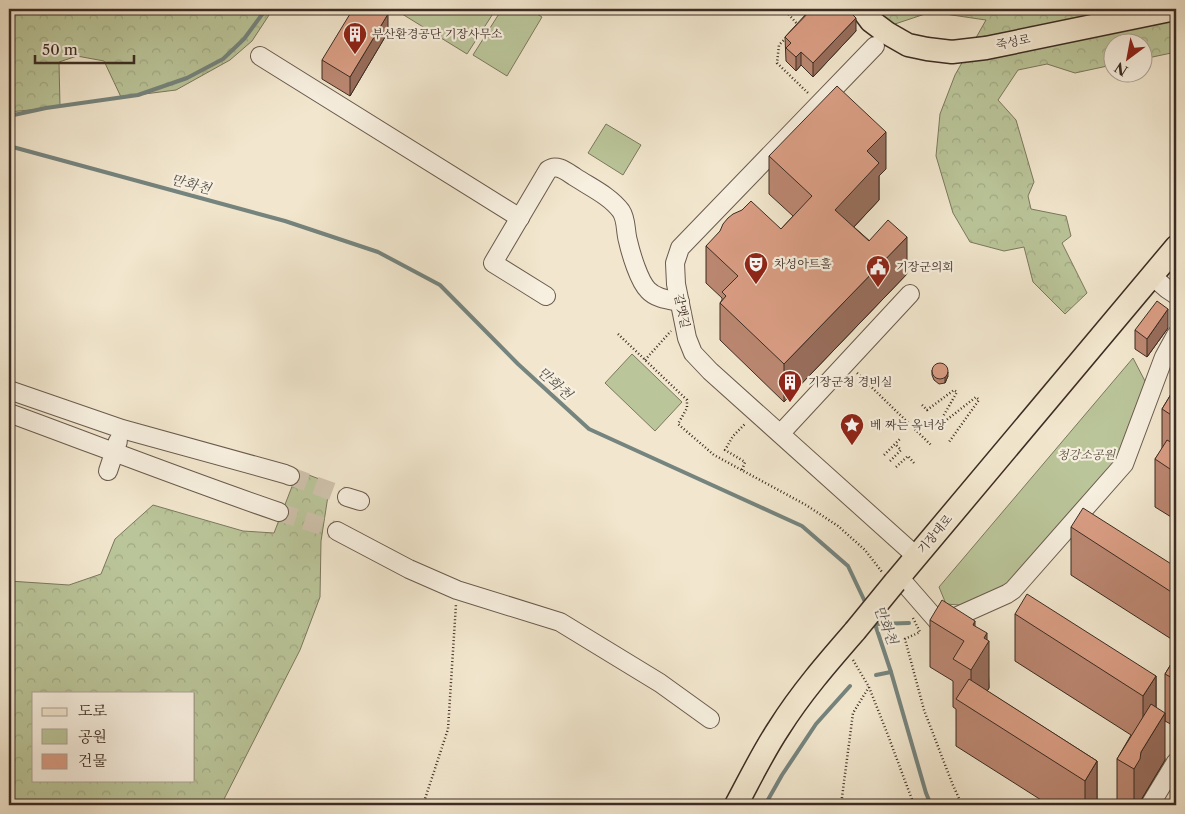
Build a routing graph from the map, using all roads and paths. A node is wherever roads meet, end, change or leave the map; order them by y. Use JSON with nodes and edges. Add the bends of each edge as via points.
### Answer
{"nodes":[{"id":1,"x":784,"y":9,"type":"edge"},
{"id":2,"x":862,"y":9,"type":"edge"},
{"id":3,"x":1175,"y":9,"type":"edge"},
{"id":4,"x":875,"y":46,"type":"dead end"},
{"id":5,"x":260,"y":56,"type":"dead end"},
{"id":6,"x":819,"y":104,"type":"junction"},
{"id":7,"x":520,"y":218,"type":"junction"},
{"id":8,"x":1176,"y":247,"type":"edge"},
{"id":9,"x":1152,"y":276,"type":"junction"},
{"id":10,"x":910,"y":294,"type":"dead end"},
{"id":11,"x":1176,"y":295,"type":"edge"},
{"id":12,"x":546,"y":296,"type":"dead end"},
{"id":13,"x":680,"y":302,"type":"junction"},
{"id":14,"x":685,"y":328,"type":"junction"},
{"id":15,"x":618,"y":334,"type":"dead end"},
{"id":16,"x":1176,"y":335,"type":"edge"},
{"id":17,"x":645,"y":360,"type":"junction"},
{"id":18,"x":846,"y":363,"type":"junction"},
{"id":19,"x":9,"y":390,"type":"edge"},
{"id":20,"x":922,"y":405,"type":"dead end"},
{"id":21,"x":9,"y":414,"type":"edge"},
{"id":22,"x":122,"y":429,"type":"junction"},
{"id":23,"x":781,"y":433,"type":"junction"},
{"id":24,"x":734,"y":436,"type":"dead end"},
{"id":25,"x":901,"y":438,"type":"dead end"},
{"id":26,"x":948,"y":442,"type":"dead end"},
{"id":27,"x":895,"y":444,"type":"junction"},
{"id":28,"x":931,"y":445,"type":"dead end"},
{"id":29,"x":115,"y":451,"type":"junction"},
{"id":30,"x":914,"y":463,"type":"dead end"},
{"id":31,"x":896,"y":467,"type":"dead end"},
{"id":32,"x":742,"y":470,"type":"junction"},
{"id":33,"x":108,"y":471,"type":"dead end"},
{"id":34,"x":290,"y":476,"type":"tunnel mouth"},
{"id":35,"x":279,"y":512,"type":"tunnel mouth"},
{"id":36,"x":337,"y":531,"type":"tunnel mouth"},
{"id":37,"x":916,"y":556,"type":"junction"},
{"id":38,"x":892,"y":577,"type":"junction"},
{"id":39,"x":457,"y":590,"type":"junction"},
{"id":40,"x":910,"y":612,"type":"dead end"},
{"id":41,"x":849,"y":637,"type":"junction"},
{"id":42,"x":869,"y":688,"type":"junction"},
{"id":43,"x":710,"y":719,"type":"dead end"},
{"id":44,"x":1176,"y":762,"type":"edge"},
{"id":45,"x":423,"y":805,"type":"edge"},
{"id":46,"x":736,"y":805,"type":"edge"},
{"id":47,"x":841,"y":805,"type":"edge"},
{"id":48,"x":914,"y":805,"type":"edge"},
{"id":49,"x":962,"y":805,"type":"edge"},
{"id":50,"x":1150,"y":805,"type":"edge"}],
"edges":[{"from":1,"to":6,"type":"path","via":[[798,25],[778,45],[778,63]]},
{"from":2,"to":3,"type":"main road","name":"죽성로","via":[[871,21],[908,45],[952,52],[986,48]]},
{"from":4,"to":6,"type":"street","name":"갈맷길"},
{"from":5,"to":7,"type":"street"},
{"from":6,"to":13,"type":"street","name":"갈맷길","via":[[680,248],[674,263]]},
{"from":7,"to":12,"type":"street","via":[[493,263]]},
{"from":7,"to":13,"type":"street","via":[[548,170],[561,168],[619,209],[642,282],[653,294]]},
{"from":8,"to":9,"type":"main road","name":"기장대로"},
{"from":9,"to":11,"type":"street"},
{"from":9,"to":37,"type":"main road","name":"기장대로"},
{"from":10,"to":18,"type":"street"},
{"from":13,"to":14,"type":"street","name":"갈맷길"},
{"from":14,"to":17,"type":"path","via":[[670,331]]},
{"from":14,"to":23,"type":"street","name":"갈맷길","via":[[693,353]]},
{"from":15,"to":17,"type":"path"},
{"from":16,"to":38,"type":"street","via":[[1164,357],[1124,464],[1013,590],[945,629]]},
{"from":17,"to":32,"type":"path","via":[[687,400],[688,408],[678,424],[714,455]]},
{"from":18,"to":23,"type":"street"},
{"from":18,"to":28,"type":"path"},
{"from":19,"to":22,"type":"street"},
{"from":20,"to":26,"type":"path","via":[[926,410],[954,390],[957,392],[941,420],[944,422],[976,397],[980,400]]},
{"from":21,"to":29,"type":"street"},
{"from":22,"to":29,"type":"street"},
{"from":22,"to":34,"type":"street"},
{"from":23,"to":37,"type":"street","name":"갈맷길"},
{"from":24,"to":32,"type":"path","via":[[726,450],[745,462]]},
{"from":25,"to":27,"type":"path"},
{"from":27,"to":27,"type":"path","via":[[901,450],[891,460],[884,454]]},
{"from":29,"to":33,"type":"street"},
{"from":29,"to":35,"type":"street"},
{"from":30,"to":31,"type":"path","via":[[908,456]]},
{"from":32,"to":38,"type":"path","via":[[838,526]]},
{"from":36,"to":39,"type":"street"},
{"from":37,"to":38,"type":"main road","name":"기장대로"},
{"from":38,"to":41,"type":"main road","name":"기장대로","bridge":true},
{"from":39,"to":43,"type":"street","via":[[560,622],[660,683]]},
{"from":39,"to":45,"type":"path","via":[[448,729]]},
{"from":40,"to":49,"type":"path","via":[[920,632],[905,639],[924,710]]},
{"from":41,"to":42,"type":"path"},
{"from":41,"to":46,"type":"main road","name":"기장대로","via":[[779,728]]},
{"from":42,"to":47,"type":"path","via":[[853,713]]},
{"from":42,"to":48,"type":"path"},
{"from":44,"to":50,"type":"street"}]}
